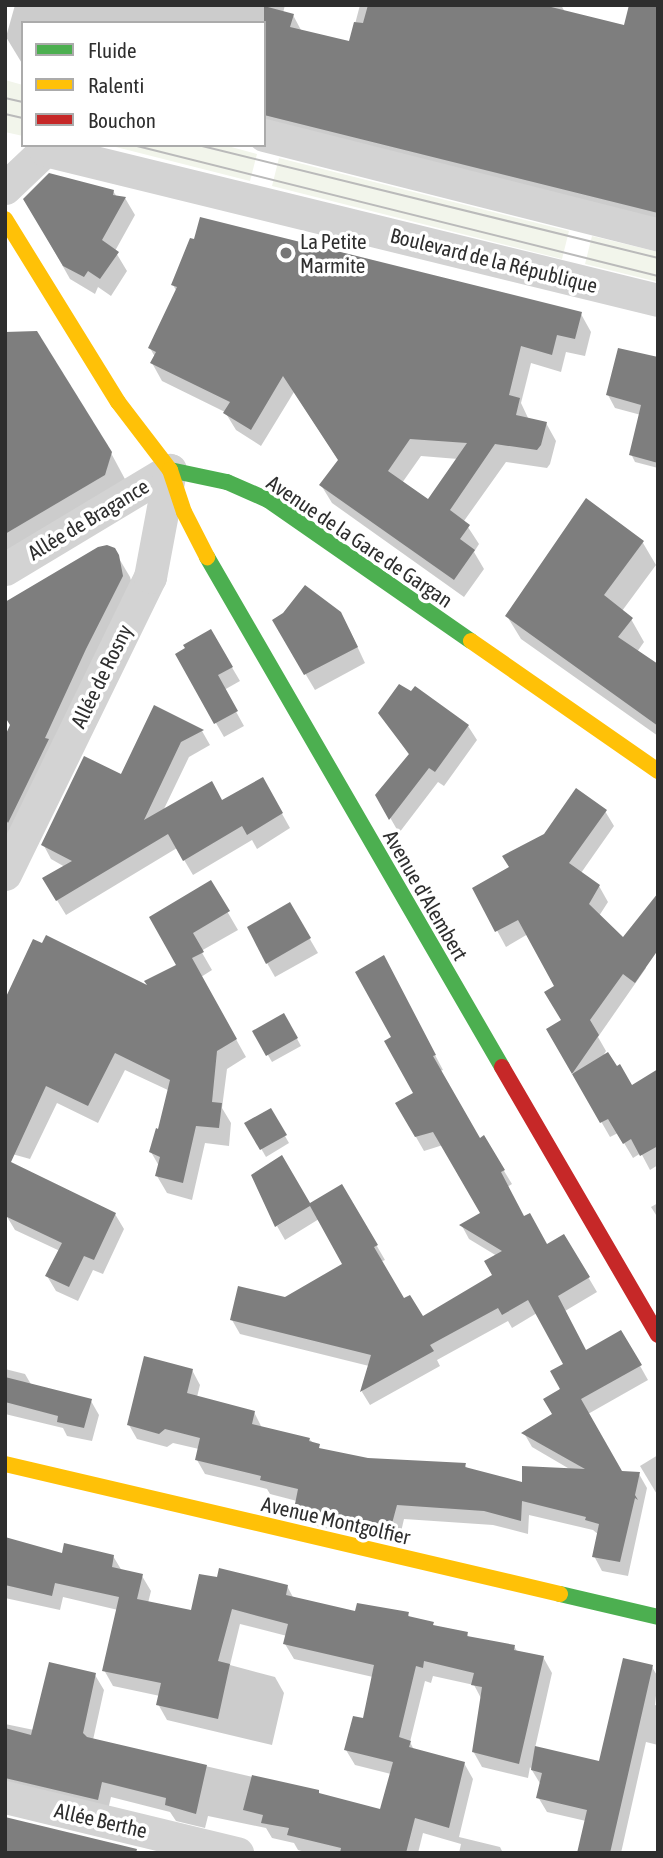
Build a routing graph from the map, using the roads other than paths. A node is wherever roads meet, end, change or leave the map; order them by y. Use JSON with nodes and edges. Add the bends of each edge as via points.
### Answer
{"nodes":[{"id":1,"x":266,"y":136,"type":"edge"},
{"id":2,"x":46,"y":148,"type":"edge"},
{"id":3,"x":5,"y":188,"type":"edge"},
{"id":4,"x":5,"y":219,"type":"edge"},
{"id":5,"x":658,"y":235,"type":"edge"},
{"id":6,"x":658,"y":300,"type":"edge"},
{"id":7,"x":170,"y":470,"type":"junction"},
{"id":8,"x":5,"y":569,"type":"edge"},
{"id":9,"x":658,"y":771,"type":"edge"},
{"id":10,"x":5,"y":874,"type":"edge"},
{"id":11,"x":658,"y":1335,"type":"edge"},
{"id":12,"x":5,"y":1464,"type":"edge"},
{"id":13,"x":658,"y":1617,"type":"edge"},
{"id":14,"x":5,"y":1797,"type":"edge"},
{"id":15,"x":237,"y":1853,"type":"edge"}],
"edges":[{"from":1,"to":5,"type":"street"},
{"from":2,"to":3,"type":"street","name":"Boulevard de la République"},
{"from":2,"to":6,"type":"street","name":"Boulevard de la République"},
{"from":4,"to":7,"type":"street","via":[[118,402]]},
{"from":7,"to":8,"type":"street","name":"Allée de Bragance"},
{"from":7,"to":9,"type":"street","name":"Avenue de la Gare de Gargan","via":[[227,482],[268,500]]},
{"from":7,"to":10,"type":"street","name":"Allée de Rosny","via":[[150,577]]},
{"from":7,"to":11,"type":"street","name":"Avenue d'Alembert","via":[[184,512],[213,568]]},
{"from":12,"to":13,"type":"street","name":"Avenue Montgolfier"},
{"from":14,"to":15,"type":"street","name":"Allée Berthe"}]}
